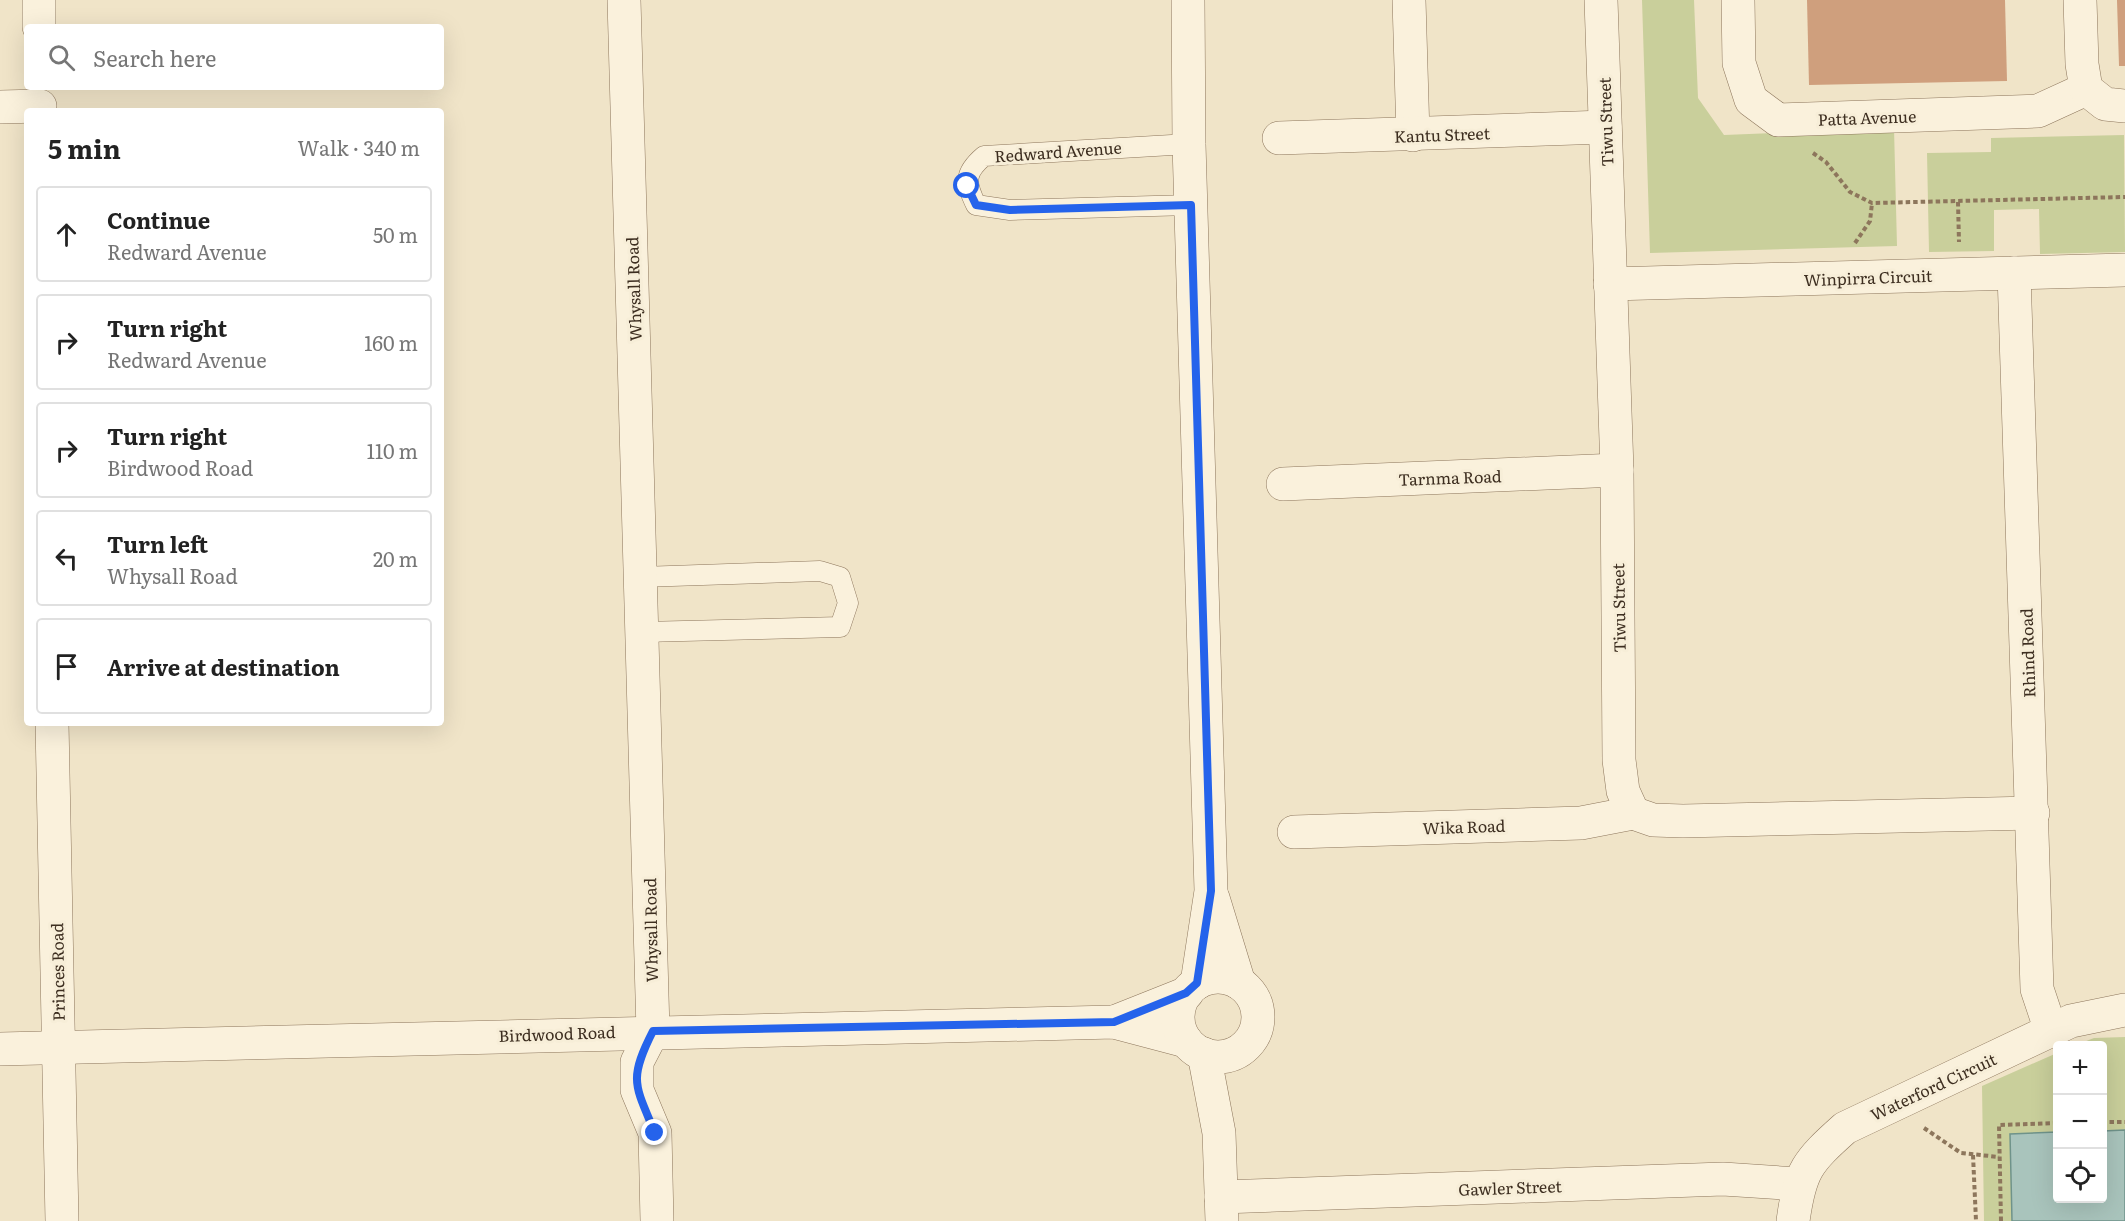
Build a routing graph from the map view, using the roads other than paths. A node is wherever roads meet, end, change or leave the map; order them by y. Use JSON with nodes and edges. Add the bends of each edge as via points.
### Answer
{"nodes":[{"id":1,"x":39,"y":0,"type":"edge"},
{"id":2,"x":624,"y":0,"type":"edge"},
{"id":3,"x":1188,"y":0,"type":"edge"},
{"id":4,"x":1409,"y":0,"type":"edge"},
{"id":5,"x":1601,"y":0,"type":"edge"},
{"id":6,"x":1738,"y":0,"type":"edge"},
{"id":7,"x":2080,"y":0,"type":"edge"},
{"id":8,"x":39,"y":24,"type":"edge"},
{"id":9,"x":2086,"y":89,"type":"junction"},
{"id":10,"x":40,"y":101,"type":"edge"},
{"id":11,"x":2125,"y":105,"type":"edge"},
{"id":12,"x":0,"y":107,"type":"edge"},
{"id":13,"x":1605,"y":127,"type":"junction"},
{"id":14,"x":1413,"y":135,"type":"junction"},
{"id":15,"x":1279,"y":138,"type":"dead end"},
{"id":16,"x":1189,"y":144,"type":"junction"},
{"id":17,"x":1191,"y":205,"type":"junction"},
{"id":18,"x":2125,"y":270,"type":"edge"},
{"id":19,"x":2014,"y":273,"type":"junction"},
{"id":20,"x":1611,"y":284,"type":"junction"},
{"id":21,"x":1617,"y":470,"type":"junction"},
{"id":22,"x":1283,"y":484,"type":"dead end"},
{"id":23,"x":641,"y":577,"type":"junction"},
{"id":24,"x":643,"y":632,"type":"junction"},
{"id":25,"x":52,"y":726,"type":"edge"},
{"id":26,"x":1633,"y":813,"type":"junction"},
{"id":27,"x":2033,"y":813,"type":"junction"},
{"id":28,"x":1294,"y":832,"type":"dead end"},
{"id":29,"x":1211,"y":891,"type":"junction"},
{"id":30,"x":1239,"y":983,"type":"junction"},
{"id":31,"x":1192,"y":988,"type":"junction"},
{"id":32,"x":2125,"y":1010,"type":"edge"},
{"id":33,"x":1114,"y":1022,"type":"junction"},
{"id":34,"x":653,"y":1031,"type":"junction"},
{"id":35,"x":2051,"y":1031,"type":"junction"},
{"id":36,"x":58,"y":1047,"type":"junction"},
{"id":37,"x":1195,"y":1047,"type":"junction"},
{"id":38,"x":0,"y":1048,"type":"edge"},
{"id":39,"x":1241,"y":1050,"type":"junction"},
{"id":40,"x":1219,"y":1133,"type":"junction"},
{"id":41,"x":1798,"y":1184,"type":"junction"},
{"id":42,"x":1221,"y":1209,"type":"edge"},
{"id":43,"x":62,"y":1221,"type":"edge"},
{"id":44,"x":657,"y":1221,"type":"edge"},
{"id":45,"x":1793,"y":1221,"type":"edge"}],
"edges":[{"from":1,"to":8,"type":"street"},
{"from":2,"to":23,"type":"street","name":"Whysall Road"},
{"from":3,"to":16,"type":"street"},
{"from":4,"to":14,"type":"street"},
{"from":5,"to":13,"type":"street","name":"Tiwu Street"},
{"from":6,"to":9,"type":"street","name":"Patta Avenue","via":[[1739,63],[1751,100],[1778,120],[2038,111]]},
{"from":7,"to":9,"type":"street"},
{"from":9,"to":11,"type":"street","via":[[2105,104]]},
{"from":10,"to":12,"type":"street"},
{"from":13,"to":14,"type":"street","name":"Kantu Street"},
{"from":13,"to":20,"type":"street","name":"Tiwu Street"},
{"from":14,"to":15,"type":"street","name":"Kantu Street"},
{"from":16,"to":17,"type":"street"},
{"from":16,"to":17,"type":"lane","name":"Redward Avenue","via":[[984,156],[971,167],[967,186],[976,205],[1010,210]]},
{"from":17,"to":29,"type":"street"},
{"from":18,"to":19,"type":"street","name":"Winpirra Circuit"},
{"from":19,"to":20,"type":"street","name":"Winpirra Circuit"},
{"from":19,"to":27,"type":"street","name":"Rhind Road"},
{"from":20,"to":21,"type":"street","name":"Tiwu Street"},
{"from":21,"to":22,"type":"street","name":"Tarnma Road"},
{"from":21,"to":26,"type":"street","name":"Tiwu Street","via":[[1619,760],[1623,791]]},
{"from":23,"to":24,"type":"street","name":"Whysall Road"},
{"from":23,"to":24,"type":"lane","via":[[820,571],[840,577],[848,603],[840,627]]},
{"from":24,"to":34,"type":"street","name":"Whysall Road"},
{"from":25,"to":36,"type":"street","name":"Princes Road"},
{"from":26,"to":27,"type":"street","via":[[1653,820],[1683,821]]},
{"from":26,"to":28,"type":"street","name":"Wika Road","via":[[1581,823]]},
{"from":27,"to":35,"type":"street","name":"Rhind Road","via":[[2037,989]]},
{"from":29,"to":30,"type":"street"},
{"from":29,"to":31,"type":"street"},
{"from":30,"to":31,"type":"street","via":[[1218,977]]},
{"from":30,"to":39,"type":"street","via":[[1252,997],[1258,1015],[1254,1034]]},
{"from":31,"to":33,"type":"street","name":"Birdwood Road"},
{"from":31,"to":37,"type":"street","via":[[1179,1017],[1180,1030]]},
{"from":32,"to":35,"type":"street","name":"Waterford Circuit","via":[[2071,1021]]},
{"from":33,"to":34,"type":"street","name":"Birdwood Road"},
{"from":33,"to":37,"type":"street","name":"Birdwood Road"},
{"from":34,"to":36,"type":"street","name":"Birdwood Road"},
{"from":34,"to":44,"type":"street","name":"Whysall Road","via":[[637,1062],[637,1090],[655,1133]]},
{"from":35,"to":41,"type":"street","name":"Waterford Circuit","via":[[1845,1128],[1816,1154]]},
{"from":36,"to":38,"type":"street","name":"Birdwood Road"},
{"from":36,"to":43,"type":"street","name":"Princes Road"},
{"from":37,"to":39,"type":"street","via":[[1223,1057]]},
{"from":37,"to":40,"type":"street"},
{"from":39,"to":40,"type":"street"},
{"from":40,"to":42,"type":"street"},
{"from":41,"to":42,"type":"street","name":"Gawler Street","via":[[1723,1179]]},
{"from":41,"to":45,"type":"street","name":"Waterford Circuit"}]}
